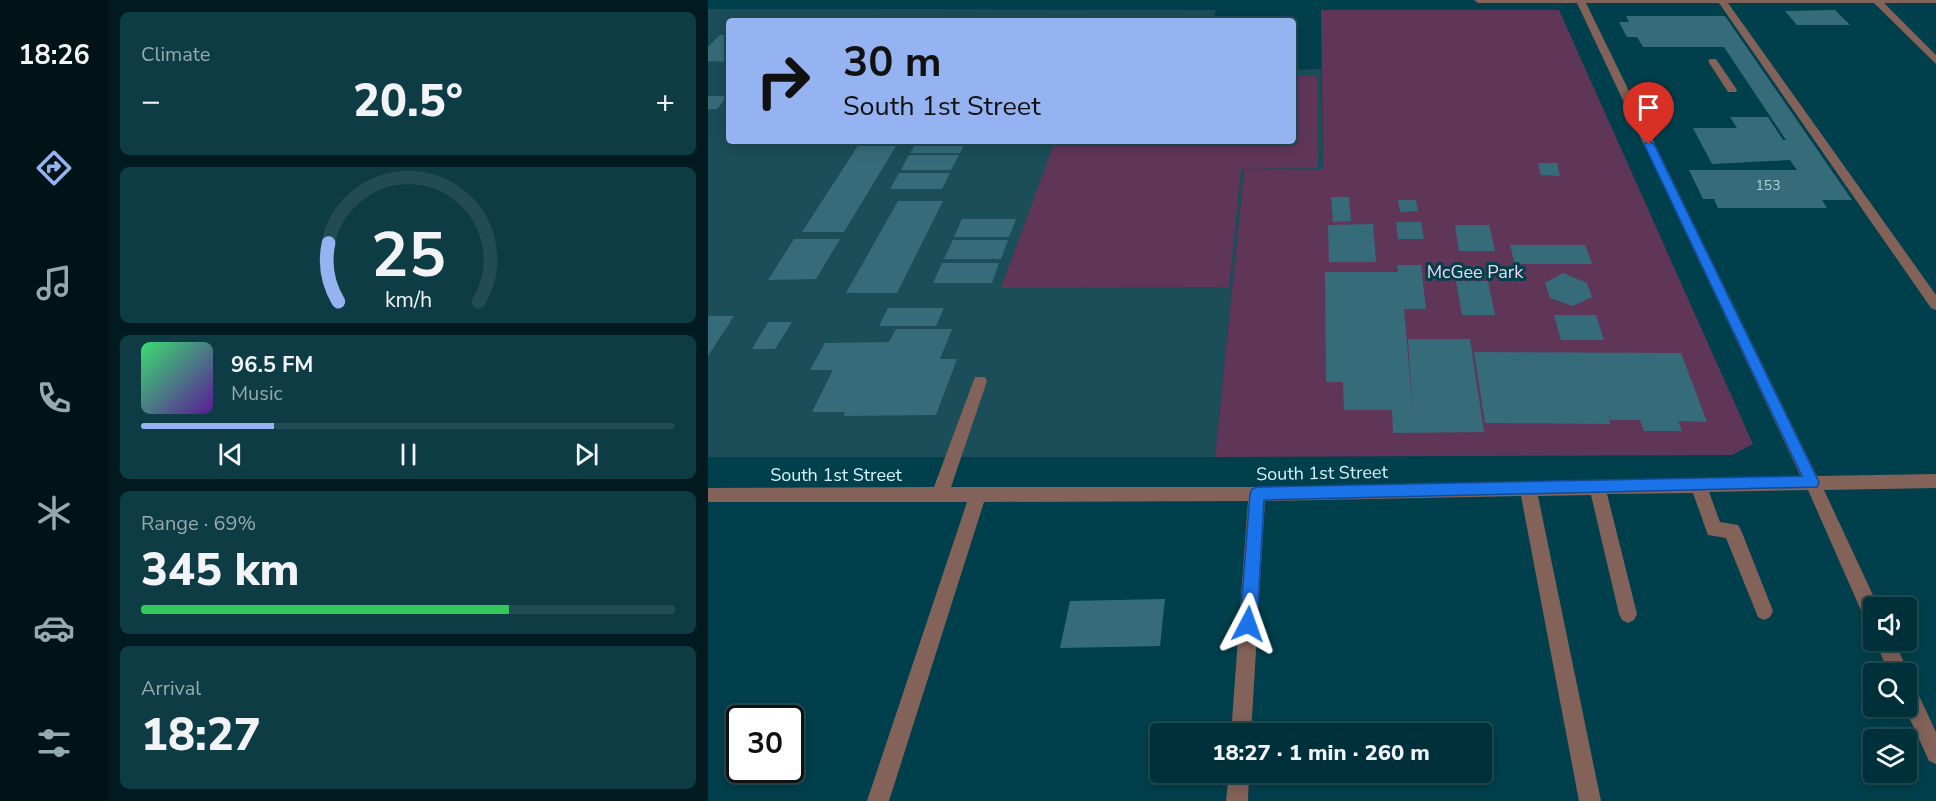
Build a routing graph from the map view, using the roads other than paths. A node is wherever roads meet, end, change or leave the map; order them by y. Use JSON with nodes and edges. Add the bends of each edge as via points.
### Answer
{"nodes":[{"id":1,"x":1478,"y":0,"type":"edge"},
{"id":2,"x":1876,"y":0,"type":"edge"},
{"id":3,"x":1936,"y":0,"type":"edge"},
{"id":4,"x":1580,"y":1,"type":"edge"},
{"id":5,"x":1722,"y":1,"type":"edge"},
{"id":6,"x":1713,"y":61,"type":"dead end"},
{"id":7,"x":1936,"y":61,"type":"edge"},
{"id":8,"x":1732,"y":90,"type":"dead end"},
{"id":9,"x":1936,"y":305,"type":"edge"},
{"id":10,"x":980,"y":381,"type":"dead end"},
{"id":11,"x":1936,"y":481,"type":"edge"},
{"id":12,"x":1812,"y":482,"type":"junction"},
{"id":13,"x":1698,"y":484,"type":"junction"},
{"id":14,"x":1597,"y":486,"type":"junction"},
{"id":15,"x":1528,"y":488,"type":"junction"},
{"id":16,"x":940,"y":494,"type":"junction"},
{"id":17,"x":978,"y":494,"type":"junction"},
{"id":18,"x":1257,"y":494,"type":"junction"},
{"id":19,"x":708,"y":495,"type":"edge"},
{"id":20,"x":1864,"y":597,"type":"edge"},
{"id":21,"x":1764,"y":611,"type":"dead end"},
{"id":22,"x":1628,"y":614,"type":"dead end"},
{"id":23,"x":1917,"y":713,"type":"edge"},
{"id":24,"x":1242,"y":723,"type":"edge"},
{"id":25,"x":1936,"y":754,"type":"edge"},
{"id":26,"x":1238,"y":783,"type":"edge"},
{"id":27,"x":878,"y":801,"type":"edge"},
{"id":28,"x":1237,"y":801,"type":"edge"},
{"id":29,"x":1590,"y":801,"type":"edge"}],
"edges":[{"from":1,"to":4,"type":"street"},
{"from":2,"to":3,"type":"street"},
{"from":2,"to":5,"type":"street"},
{"from":2,"to":7,"type":"street"},
{"from":4,"to":5,"type":"street"},
{"from":4,"to":12,"type":"street"},
{"from":5,"to":9,"type":"street"},
{"from":6,"to":8,"type":"street"},
{"from":10,"to":16,"type":"street"},
{"from":11,"to":12,"type":"street","name":"South 1st Street"},
{"from":12,"to":13,"type":"street","name":"South 1st Street"},
{"from":12,"to":20,"type":"street"},
{"from":13,"to":14,"type":"street","name":"South 1st Street"},
{"from":13,"to":21,"type":"street","via":[[1713,530],[1732,530]]},
{"from":14,"to":15,"type":"street","name":"South 1st Street"},
{"from":14,"to":22,"type":"street"},
{"from":15,"to":18,"type":"street","name":"South 1st Street"},
{"from":15,"to":29,"type":"street"},
{"from":16,"to":17,"type":"street","name":"South 1st Street"},
{"from":16,"to":19,"type":"street","name":"South 1st Street"},
{"from":17,"to":18,"type":"street","name":"South 1st Street"},
{"from":17,"to":27,"type":"street"},
{"from":18,"to":24,"type":"street"},
{"from":23,"to":25,"type":"street"},
{"from":26,"to":28,"type":"street"}]}
